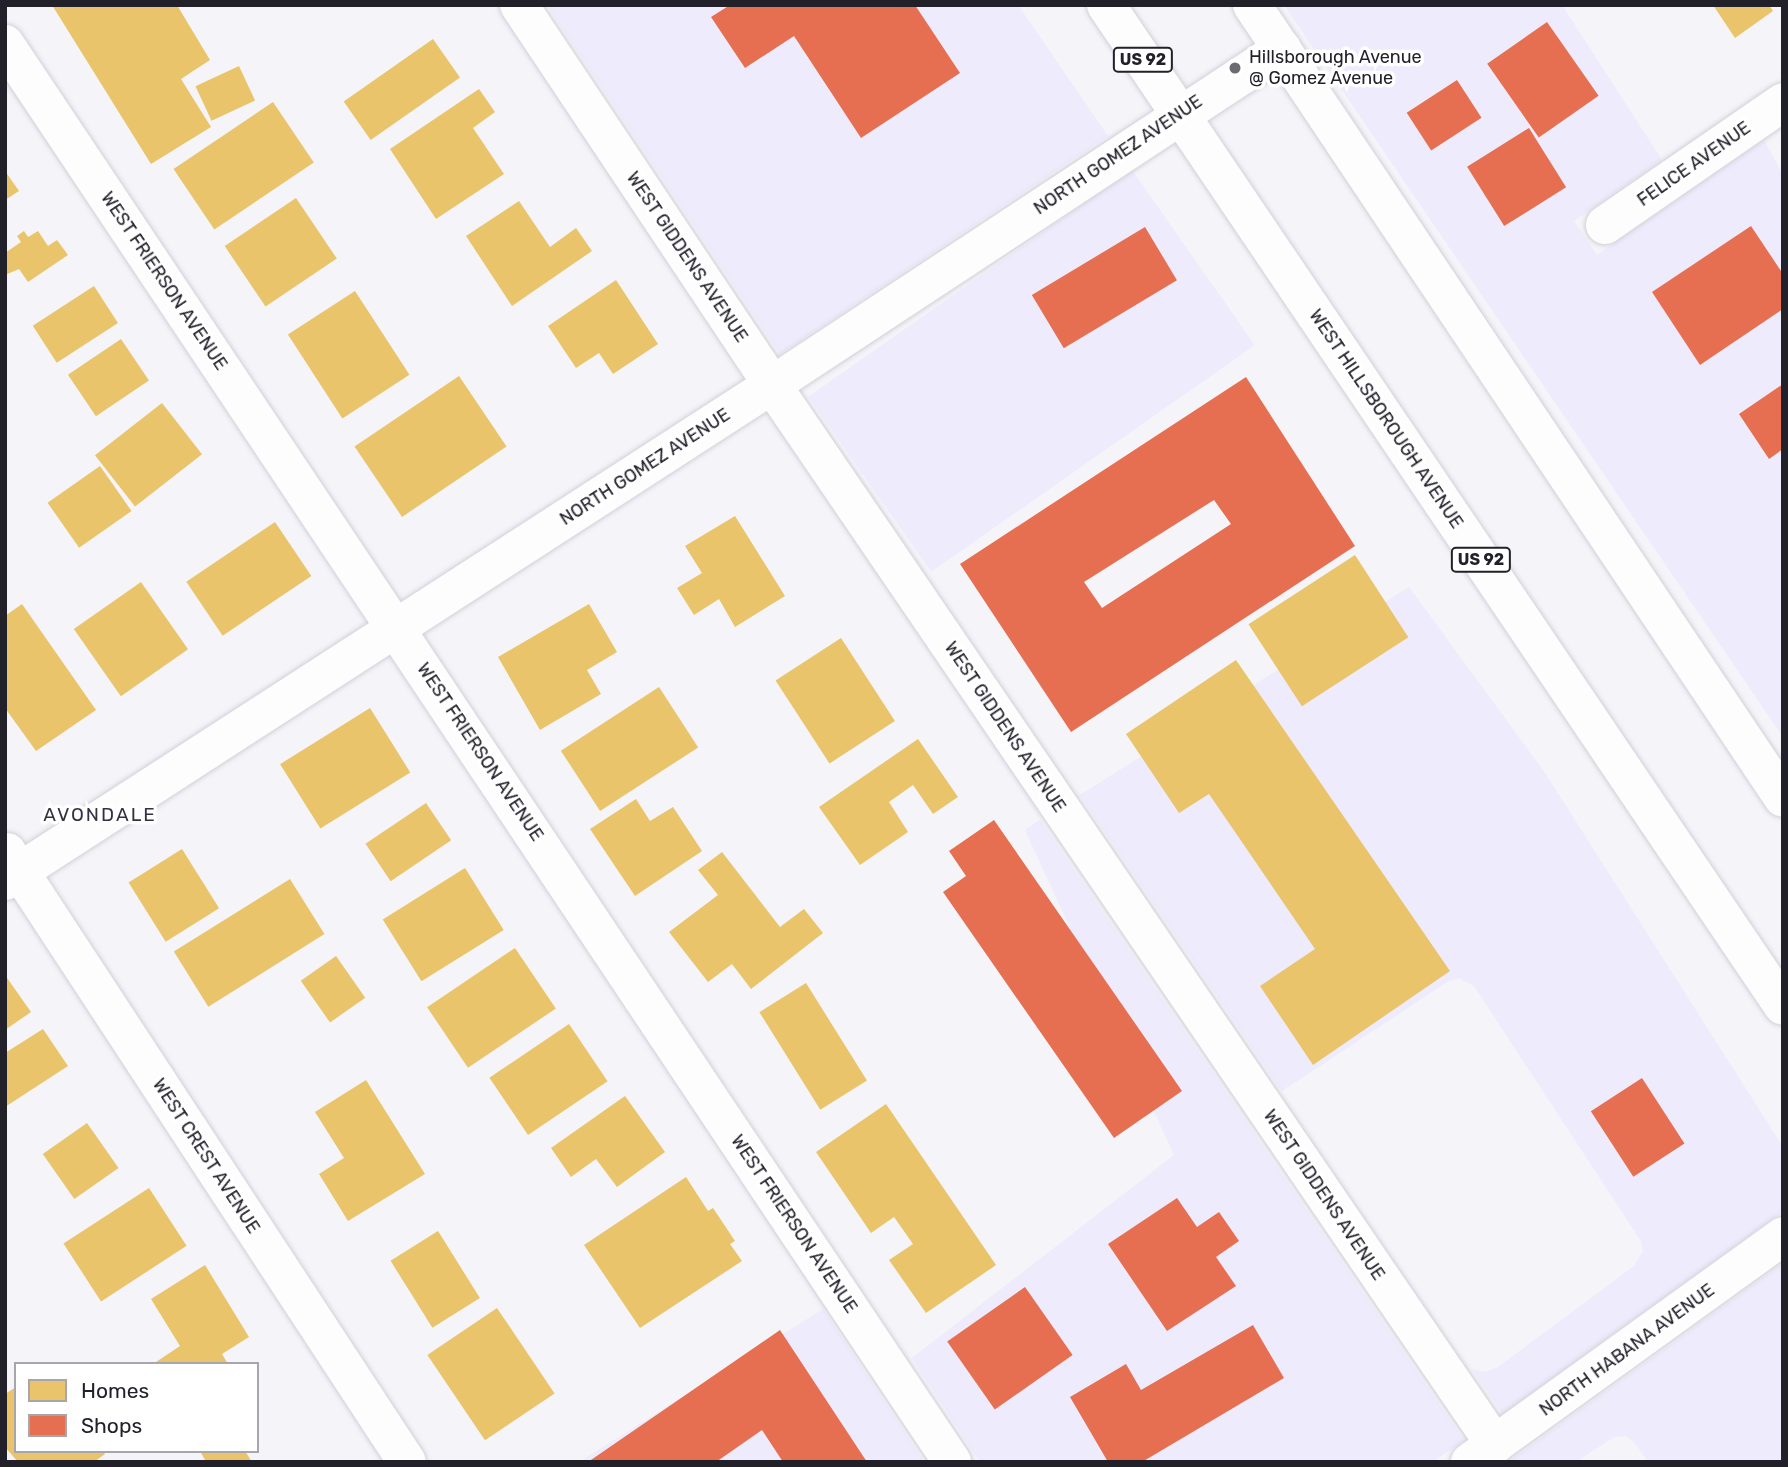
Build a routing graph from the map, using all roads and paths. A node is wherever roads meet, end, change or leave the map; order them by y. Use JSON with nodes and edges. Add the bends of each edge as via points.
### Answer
{"nodes":[{"id":1,"x":519,"y":5,"type":"edge"},
{"id":2,"x":1106,"y":5,"type":"edge"},
{"id":3,"x":1252,"y":5,"type":"edge"},
{"id":4,"x":5,"y":44,"type":"edge"},
{"id":5,"x":1282,"y":49,"type":"junction"},
{"id":6,"x":1783,"y":102,"type":"edge"},
{"id":7,"x":1179,"y":114,"type":"junction"},
{"id":8,"x":1605,"y":225,"type":"dead end"},
{"id":9,"x":772,"y":385,"type":"junction"},
{"id":10,"x":397,"y":627,"type":"junction"},
{"id":11,"x":1783,"y":798,"type":"edge"},
{"id":12,"x":10,"y":868,"type":"edge"},
{"id":13,"x":1783,"y":1006,"type":"edge"},
{"id":14,"x":1783,"y":1236,"type":"edge"},
{"id":15,"x":1483,"y":1454,"type":"edge"},
{"id":16,"x":407,"y":1462,"type":"edge"},
{"id":17,"x":952,"y":1462,"type":"edge"}],
"edges":[{"from":1,"to":9,"type":"street","name":"WEST GIDDENS AVENUE"},
{"from":2,"to":7,"type":"street","name":"WEST HILLSBOROUGH AVENUE","number":"US 92"},
{"from":3,"to":5,"type":"street"},
{"from":4,"to":10,"type":"street","name":"WEST FRIERSON AVENUE"},
{"from":5,"to":7,"type":"street","name":"NORTH GOMEZ AVENUE"},
{"from":5,"to":11,"type":"street"},
{"from":6,"to":8,"type":"street","name":"FELICE AVENUE"},
{"from":7,"to":9,"type":"street","name":"NORTH GOMEZ AVENUE"},
{"from":7,"to":13,"type":"street","name":"WEST HILLSBOROUGH AVENUE","number":"US 92"},
{"from":9,"to":10,"type":"street","name":"NORTH GOMEZ AVENUE"},
{"from":9,"to":15,"type":"street","name":"WEST GIDDENS AVENUE"},
{"from":10,"to":12,"type":"street","name":"NORTH GOMEZ AVENUE"},
{"from":10,"to":17,"type":"street","name":"WEST FRIERSON AVENUE"},
{"from":12,"to":16,"type":"street","name":"WEST CREST AVENUE"},
{"from":14,"to":15,"type":"street","name":"NORTH HABANA AVENUE"}]}
